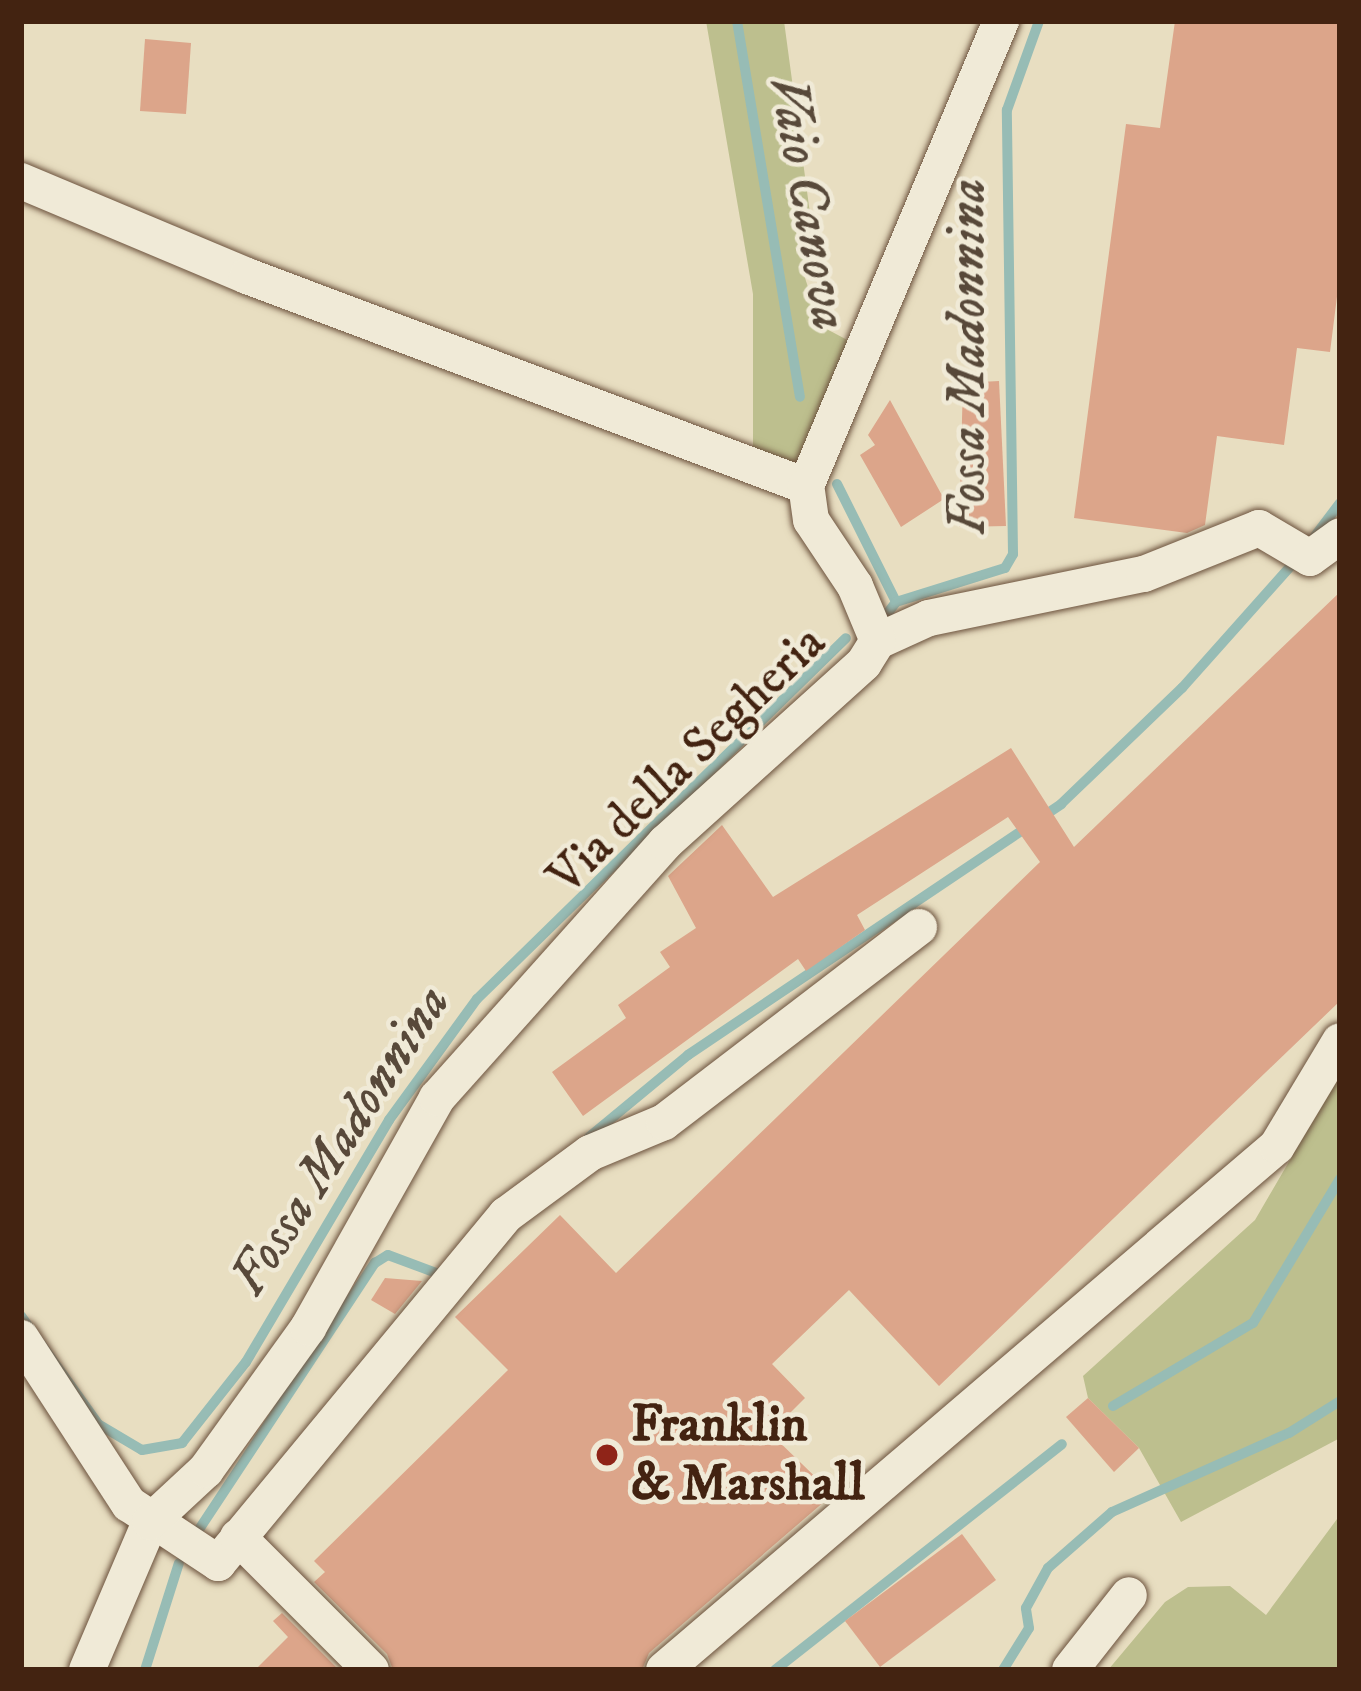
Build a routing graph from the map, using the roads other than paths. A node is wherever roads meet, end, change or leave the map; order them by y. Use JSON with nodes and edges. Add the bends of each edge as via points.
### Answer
{"nodes":[{"id":1,"x":1001,"y":21,"type":"edge"},
{"id":2,"x":21,"y":182,"type":"edge"},
{"id":3,"x":806,"y":486,"type":"junction"},
{"id":4,"x":1340,"y":536,"type":"edge"},
{"id":5,"x":878,"y":641,"type":"junction"},
{"id":6,"x":920,"y":928,"type":"dead end"},
{"id":7,"x":1340,"y":1041,"type":"edge"},
{"id":8,"x":21,"y":1338,"type":"edge"},
{"id":9,"x":150,"y":1522,"type":"junction"},
{"id":10,"x":238,"y":1537,"type":"junction"},
{"id":11,"x":1129,"y":1595,"type":"dead end"},
{"id":12,"x":87,"y":1670,"type":"edge"},
{"id":13,"x":371,"y":1670,"type":"edge"},
{"id":14,"x":664,"y":1670,"type":"edge"},
{"id":15,"x":1070,"y":1670,"type":"edge"}],
"edges":[{"from":1,"to":3,"type":"street"},
{"from":2,"to":3,"type":"street","via":[[247,276]]},
{"from":3,"to":5,"type":"street","name":"Via della Segheria","via":[[811,520],[855,586]]},
{"from":4,"to":5,"type":"street","via":[[1310,558],[1259,528],[1144,574],[929,617]]},
{"from":5,"to":9,"type":"street","name":"Via della Segheria","via":[[864,663],[664,843],[437,1098],[308,1328],[206,1470]]},
{"from":6,"to":10,"type":"street","via":[[664,1122],[590,1153],[506,1214]]},
{"from":7,"to":14,"type":"street","via":[[1276,1146]]},
{"from":8,"to":9,"type":"street","via":[[129,1504]]},
{"from":9,"to":10,"type":"street","via":[[218,1563]]},
{"from":9,"to":12,"type":"street","name":"Via della Segheria"},
{"from":10,"to":13,"type":"street"},
{"from":11,"to":15,"type":"street"}]}
